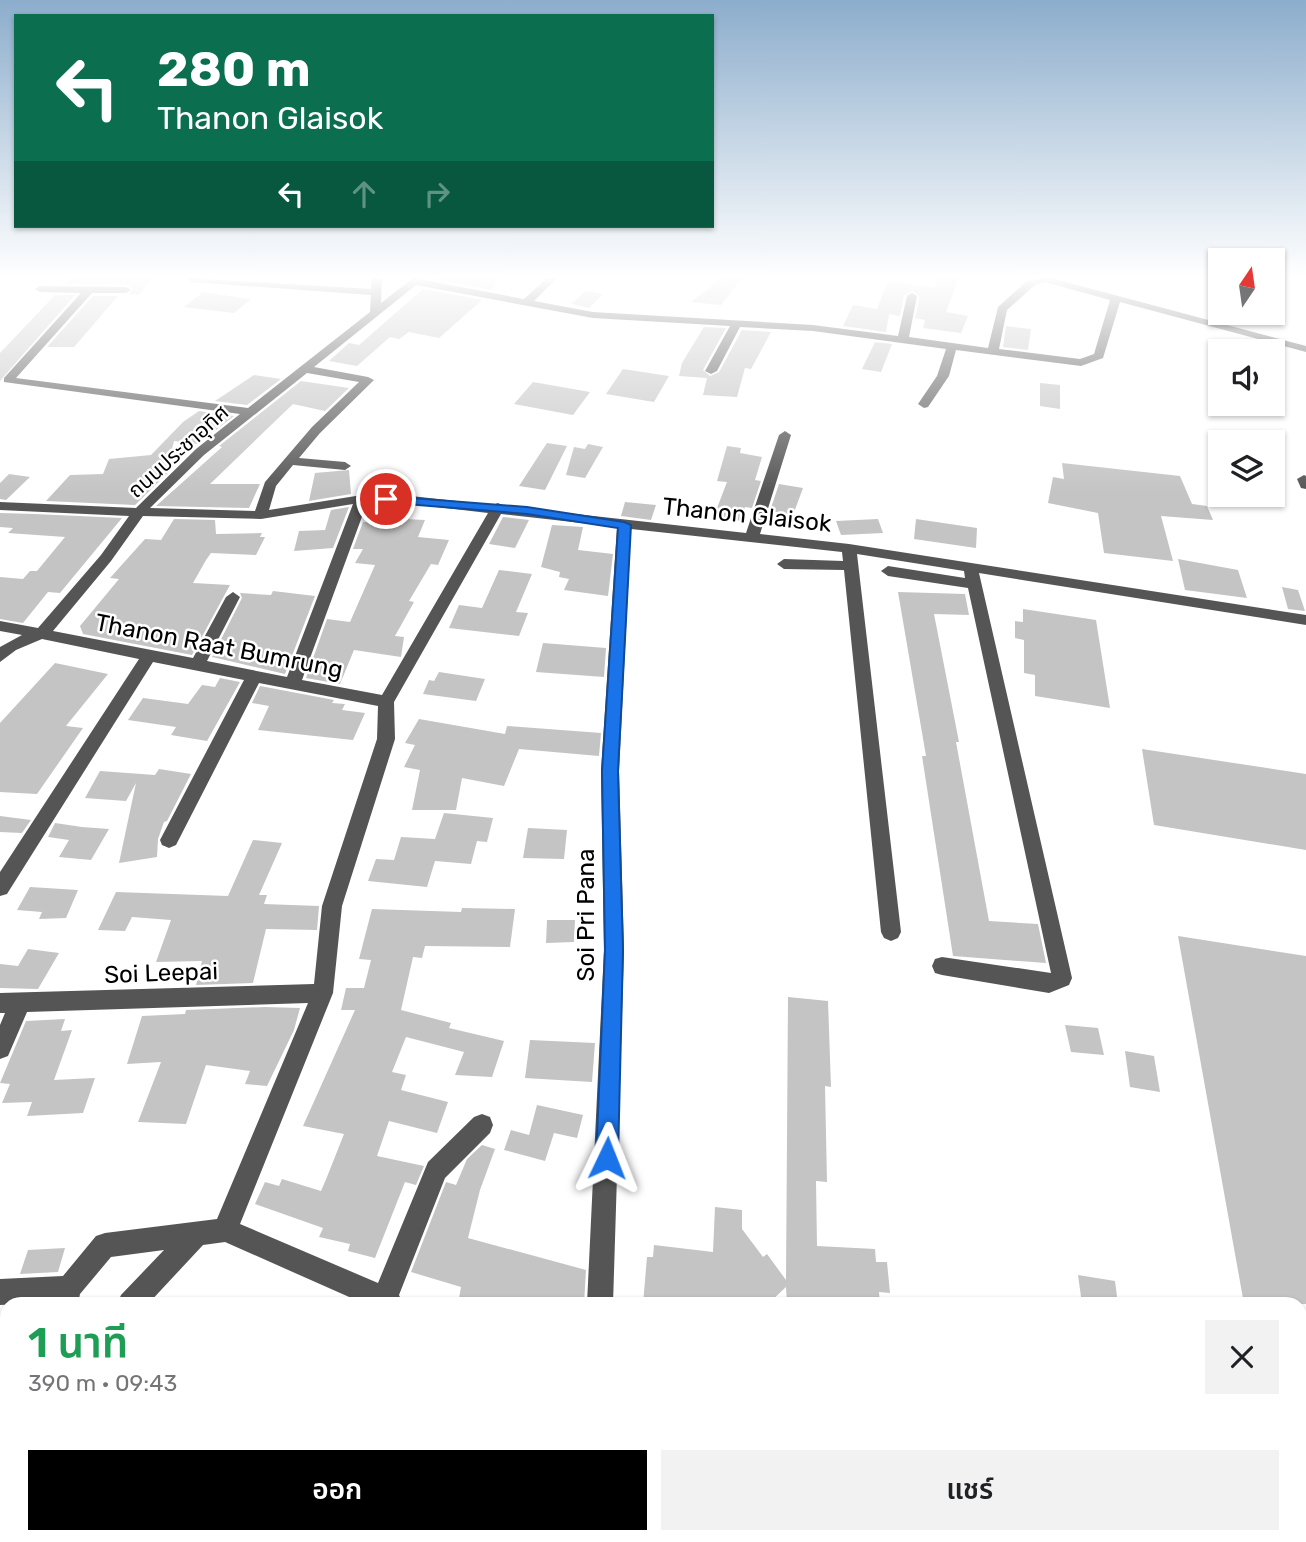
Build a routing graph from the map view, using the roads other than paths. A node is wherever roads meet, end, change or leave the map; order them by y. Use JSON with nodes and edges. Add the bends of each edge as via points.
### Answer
{"nodes":[{"id":1,"x":35,"y":350,"type":"edge"},
{"id":2,"x":328,"y":350,"type":"edge"},
{"id":3,"x":722,"y":350,"type":"edge"},
{"id":4,"x":951,"y":350,"type":"edge"},
{"id":5,"x":979,"y":350,"type":"edge"},
{"id":6,"x":1101,"y":350,"type":"edge"},
{"id":7,"x":993,"y":352,"type":"joint"},
{"id":8,"x":304,"y":369,"type":"junction"},
{"id":9,"x":710,"y":371,"type":"dead end"},
{"id":10,"x":924,"y":404,"type":"dead end"},
{"id":11,"x":249,"y":412,"type":"junction"},
{"id":12,"x":785,"y":435,"type":"dead end"},
{"id":13,"x":290,"y":461,"type":"junction"},
{"id":14,"x":345,"y":466,"type":"dead end"},
{"id":15,"x":362,"y":499,"type":"junction"},
{"id":16,"x":0,"y":506,"type":"edge"},
{"id":17,"x":498,"y":507,"type":"junction"},
{"id":18,"x":139,"y":512,"type":"junction"},
{"id":19,"x":261,"y":515,"type":"junction"},
{"id":20,"x":624,"y":525,"type":"junction"},
{"id":21,"x":752,"y":537,"type":"junction"},
{"id":22,"x":850,"y":557,"type":"junction"},
{"id":23,"x":784,"y":564,"type":"dead end"},
{"id":24,"x":888,"y":571,"type":"dead end"},
{"id":25,"x":971,"y":575,"type":"junction"},
{"id":26,"x":233,"y":597,"type":"dead end"},
{"id":27,"x":1306,"y":620,"type":"edge"},
{"id":28,"x":0,"y":626,"type":"edge"},
{"id":29,"x":43,"y":633,"type":"junction"},
{"id":30,"x":0,"y":656,"type":"edge"},
{"id":31,"x":148,"y":657,"type":"junction"},
{"id":32,"x":197,"y":665,"type":"junction"},
{"id":33,"x":254,"y":677,"type":"junction"},
{"id":34,"x":293,"y":683,"type":"junction"},
{"id":35,"x":386,"y":702,"type":"junction"},
{"id":36,"x":169,"y":840,"type":"dead end"},
{"id":37,"x":0,"y":888,"type":"edge"},
{"id":38,"x":891,"y":932,"type":"dead end"},
{"id":39,"x":942,"y":967,"type":"dead end"},
{"id":40,"x":323,"y":993,"type":"junction"},
{"id":41,"x":10,"y":1004,"type":"edge"},
{"id":42,"x":0,"y":1049,"type":"edge"},
{"id":43,"x":482,"y":1125,"type":"dead end"},
{"id":44,"x":225,"y":1230,"type":"junction"},
{"id":45,"x":197,"y":1234,"type":"junction"},
{"id":46,"x":0,"y":1292,"type":"edge"},
{"id":47,"x":67,"y":1296,"type":"edge"},
{"id":48,"x":137,"y":1297,"type":"edge"},
{"id":49,"x":378,"y":1297,"type":"edge"},
{"id":50,"x":388,"y":1297,"type":"edge"},
{"id":51,"x":600,"y":1297,"type":"edge"}],
"edges":[{"from":1,"to":11,"type":"street","via":[[8,380]]},
{"from":2,"to":8,"type":"street","name":"ถนนประชาอุทิศ"},
{"from":3,"to":9,"type":"street"},
{"from":4,"to":10,"type":"street","via":[[943,376]]},
{"from":5,"to":7,"type":"street"},
{"from":6,"to":7,"type":"street","via":[[1099,356],[1081,363]]},
{"from":8,"to":11,"type":"street","name":"ถนนประชาอุทิศ"},
{"from":8,"to":13,"type":"street","via":[[368,380]]},
{"from":11,"to":18,"type":"street","name":"ถนนประชาอุทิศ"},
{"from":12,"to":21,"type":"street"},
{"from":13,"to":14,"type":"street"},
{"from":13,"to":19,"type":"street","via":[[270,485]]},
{"from":15,"to":17,"type":"street","name":"Thanon Glaisok"},
{"from":15,"to":19,"type":"street","name":"Thanon Glaisok"},
{"from":15,"to":34,"type":"street"},
{"from":16,"to":18,"type":"street","name":"Thanon Glaisok"},
{"from":17,"to":20,"type":"street","name":"Thanon Glaisok"},
{"from":17,"to":35,"type":"street"},
{"from":18,"to":19,"type":"street","name":"Thanon Glaisok"},
{"from":18,"to":29,"type":"street","name":"ถนนประชาอุทิศ"},
{"from":20,"to":21,"type":"street","name":"Thanon Glaisok"},
{"from":20,"to":51,"type":"street","name":"Soi Pri Pana","via":[[610,771],[614,950]]},
{"from":21,"to":22,"type":"street","name":"Thanon Glaisok"},
{"from":22,"to":23,"type":"street"},
{"from":22,"to":25,"type":"street","name":"Thanon Glaisok"},
{"from":22,"to":38,"type":"street"},
{"from":24,"to":25,"type":"street"},
{"from":25,"to":27,"type":"street","name":"Thanon Glaisok"},
{"from":25,"to":39,"type":"street","via":[[1062,978],[1049,984]]},
{"from":26,"to":32,"type":"street"},
{"from":28,"to":29,"type":"street","name":"Thanon Raat Bumrung"},
{"from":29,"to":30,"type":"street","name":"ถนนประชาอุทิศ","via":[[10,646]]},
{"from":29,"to":31,"type":"street","name":"Thanon Raat Bumrung"},
{"from":31,"to":32,"type":"street","name":"Thanon Raat Bumrung"},
{"from":31,"to":37,"type":"street"},
{"from":32,"to":33,"type":"street","name":"Thanon Raat Bumrung"},
{"from":33,"to":34,"type":"street","name":"Thanon Raat Bumrung"},
{"from":33,"to":36,"type":"street"},
{"from":34,"to":35,"type":"street","name":"Thanon Raat Bumrung"},
{"from":35,"to":40,"type":"street","via":[[386,739],[332,906]]},
{"from":40,"to":41,"type":"street","name":"Soi Leepai"},
{"from":40,"to":44,"type":"street"},
{"from":41,"to":42,"type":"street"},
{"from":43,"to":50,"type":"street","via":[[436,1170]]},
{"from":44,"to":45,"type":"street"},
{"from":44,"to":49,"type":"street"},
{"from":45,"to":47,"type":"street","via":[[105,1245]]},
{"from":45,"to":48,"type":"street"},
{"from":46,"to":47,"type":"street"}]}
